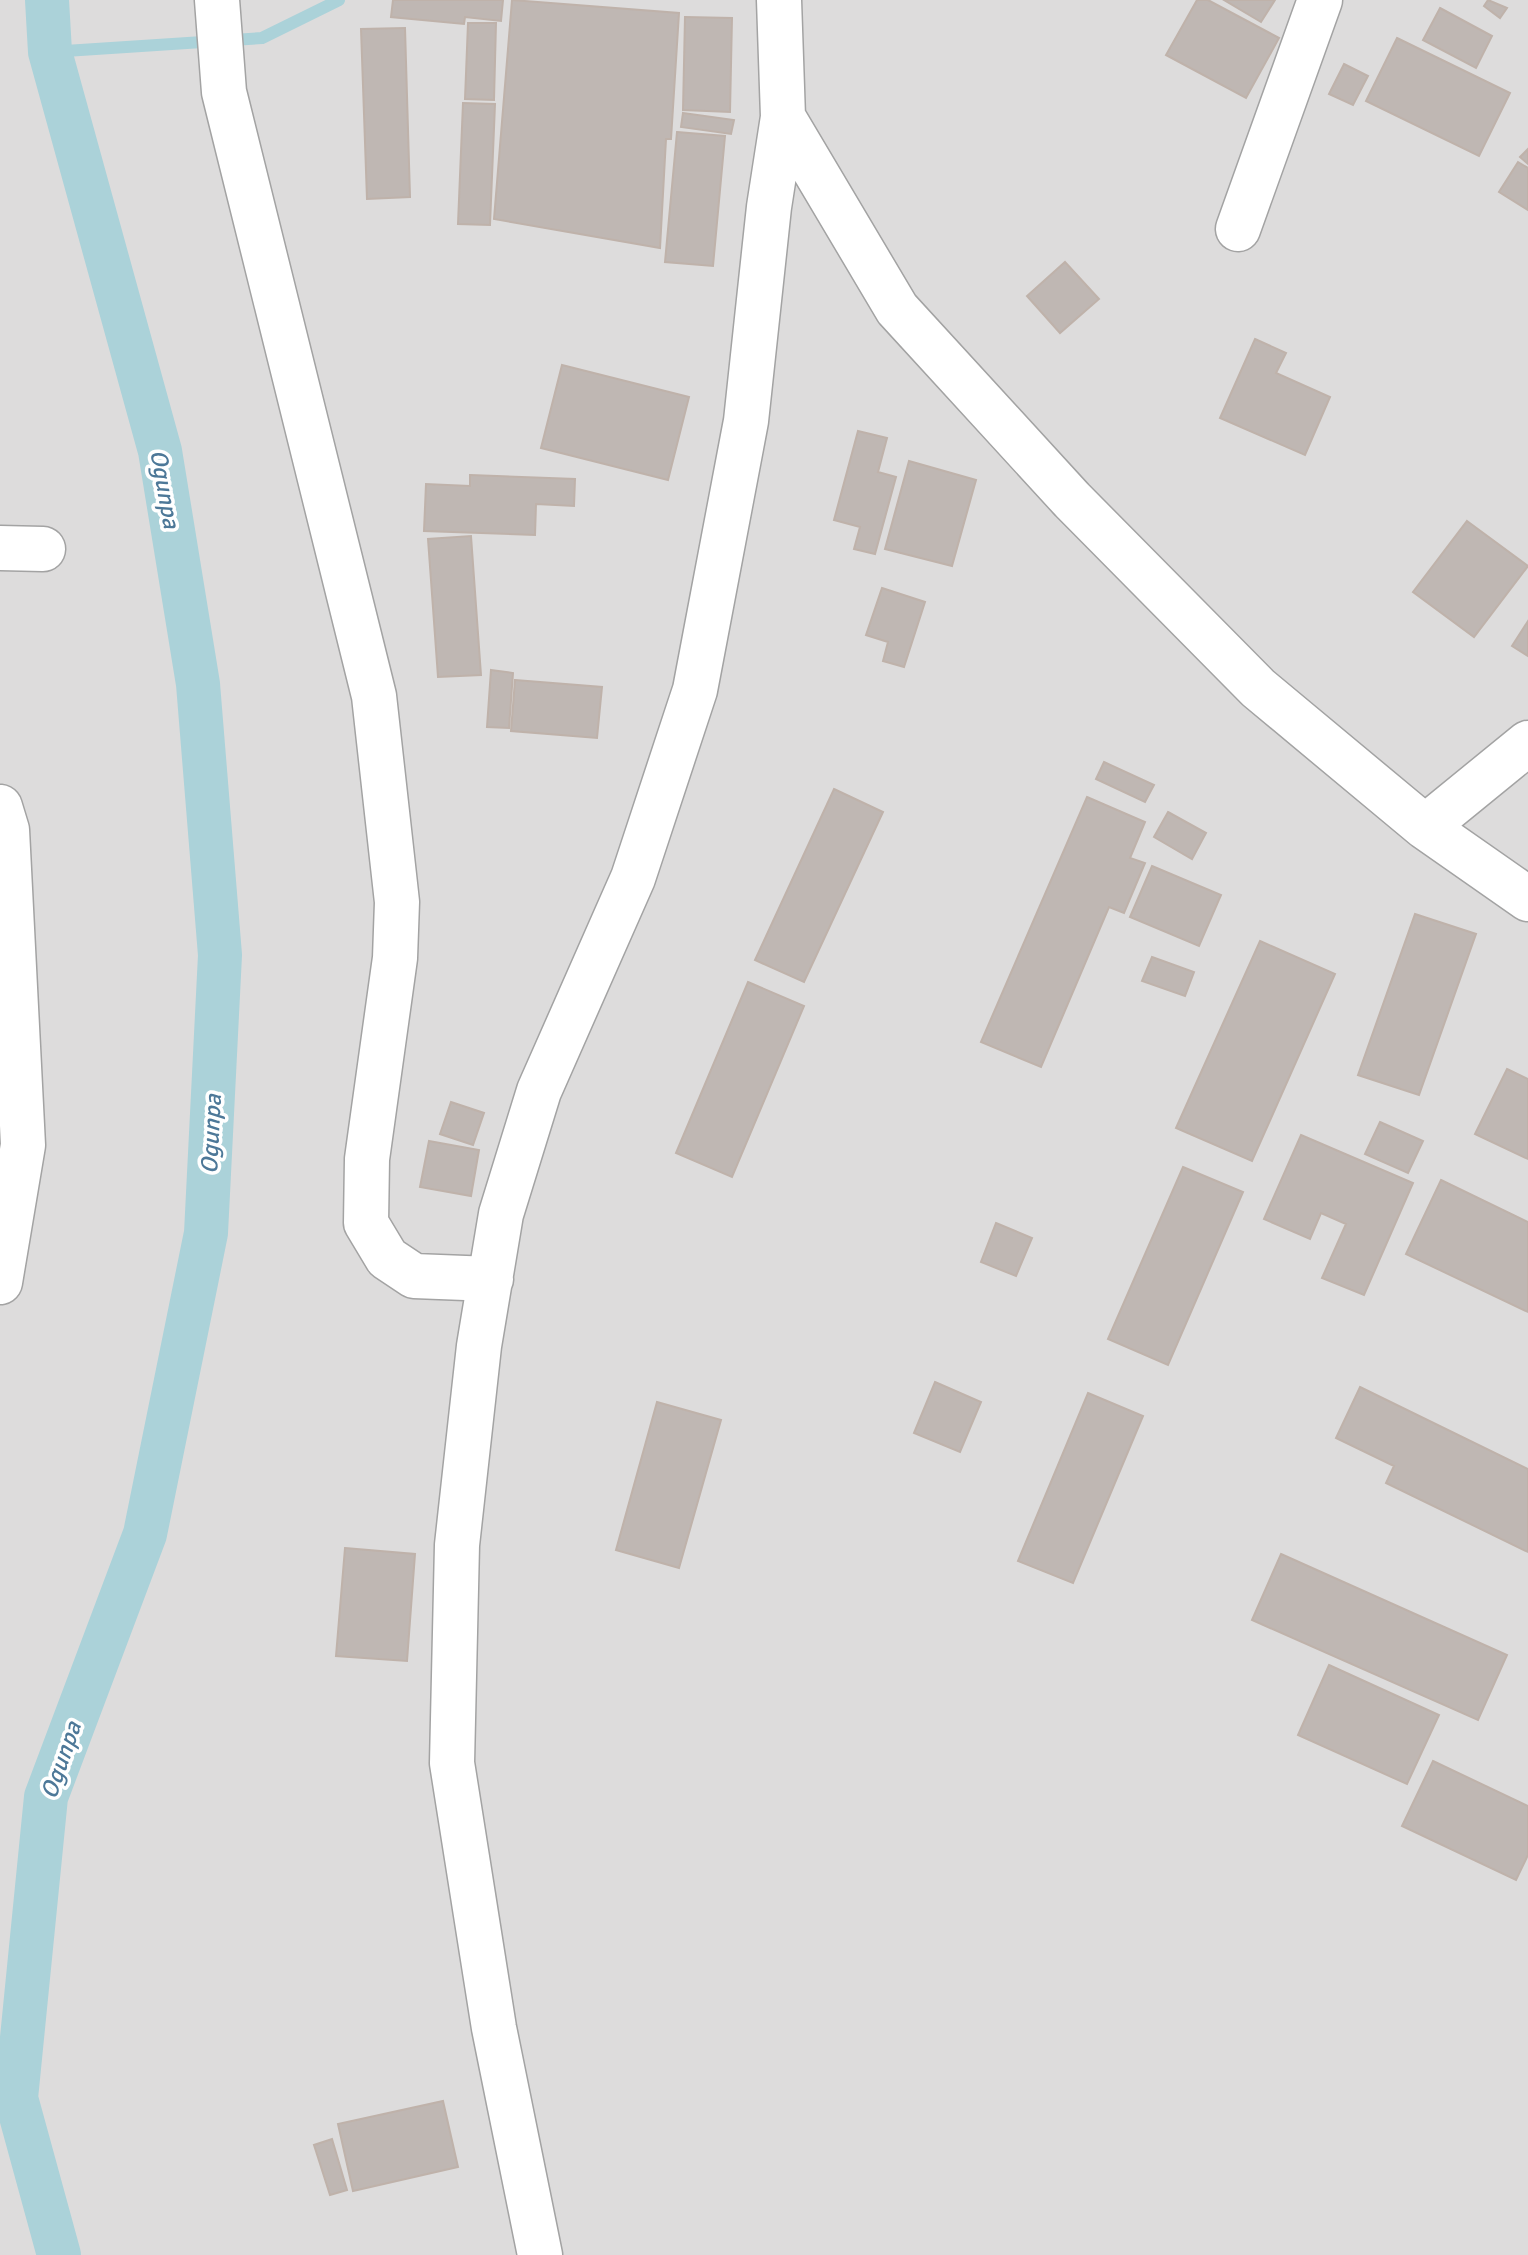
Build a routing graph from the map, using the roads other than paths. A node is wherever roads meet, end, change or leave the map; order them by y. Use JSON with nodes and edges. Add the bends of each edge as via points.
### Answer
{"nodes":[{"id":1,"x":217,"y":0,"type":"edge"},
{"id":2,"x":779,"y":0,"type":"edge"},
{"id":3,"x":1320,"y":0,"type":"edge"},
{"id":4,"x":783,"y":117,"type":"junction"},
{"id":5,"x":1238,"y":229,"type":"dead end"},
{"id":6,"x":0,"y":548,"type":"edge"},
{"id":7,"x":43,"y":549,"type":"dead end"},
{"id":8,"x":1528,"y":743,"type":"edge"},
{"id":9,"x":0,"y":807,"type":"edge"},
{"id":10,"x":1425,"y":827,"type":"junction"},
{"id":11,"x":1528,"y":899,"type":"edge"},
{"id":12,"x":491,"y":1279,"type":"junction"},
{"id":13,"x":0,"y":1282,"type":"edge"},
{"id":14,"x":540,"y":2255,"type":"edge"}],
"edges":[{"from":1,"to":12,"type":"street","via":[[224,92],[374,696],[397,916],[367,1159],[366,1223],[387,1258],[414,1276]]},
{"from":2,"to":4,"type":"street"},
{"from":3,"to":5,"type":"street"},
{"from":4,"to":10,"type":"street","via":[[897,309],[1072,500],[1258,688]]},
{"from":4,"to":12,"type":"street","via":[[746,421],[695,690],[633,878],[539,1091],[501,1214]]},
{"from":6,"to":7,"type":"street"},
{"from":8,"to":10,"type":"street"},
{"from":9,"to":13,"type":"street","via":[[7,830],[23,1145]]},
{"from":10,"to":11,"type":"street"},
{"from":12,"to":14,"type":"street","via":[[457,1545],[452,1763],[494,2028]]}]}
